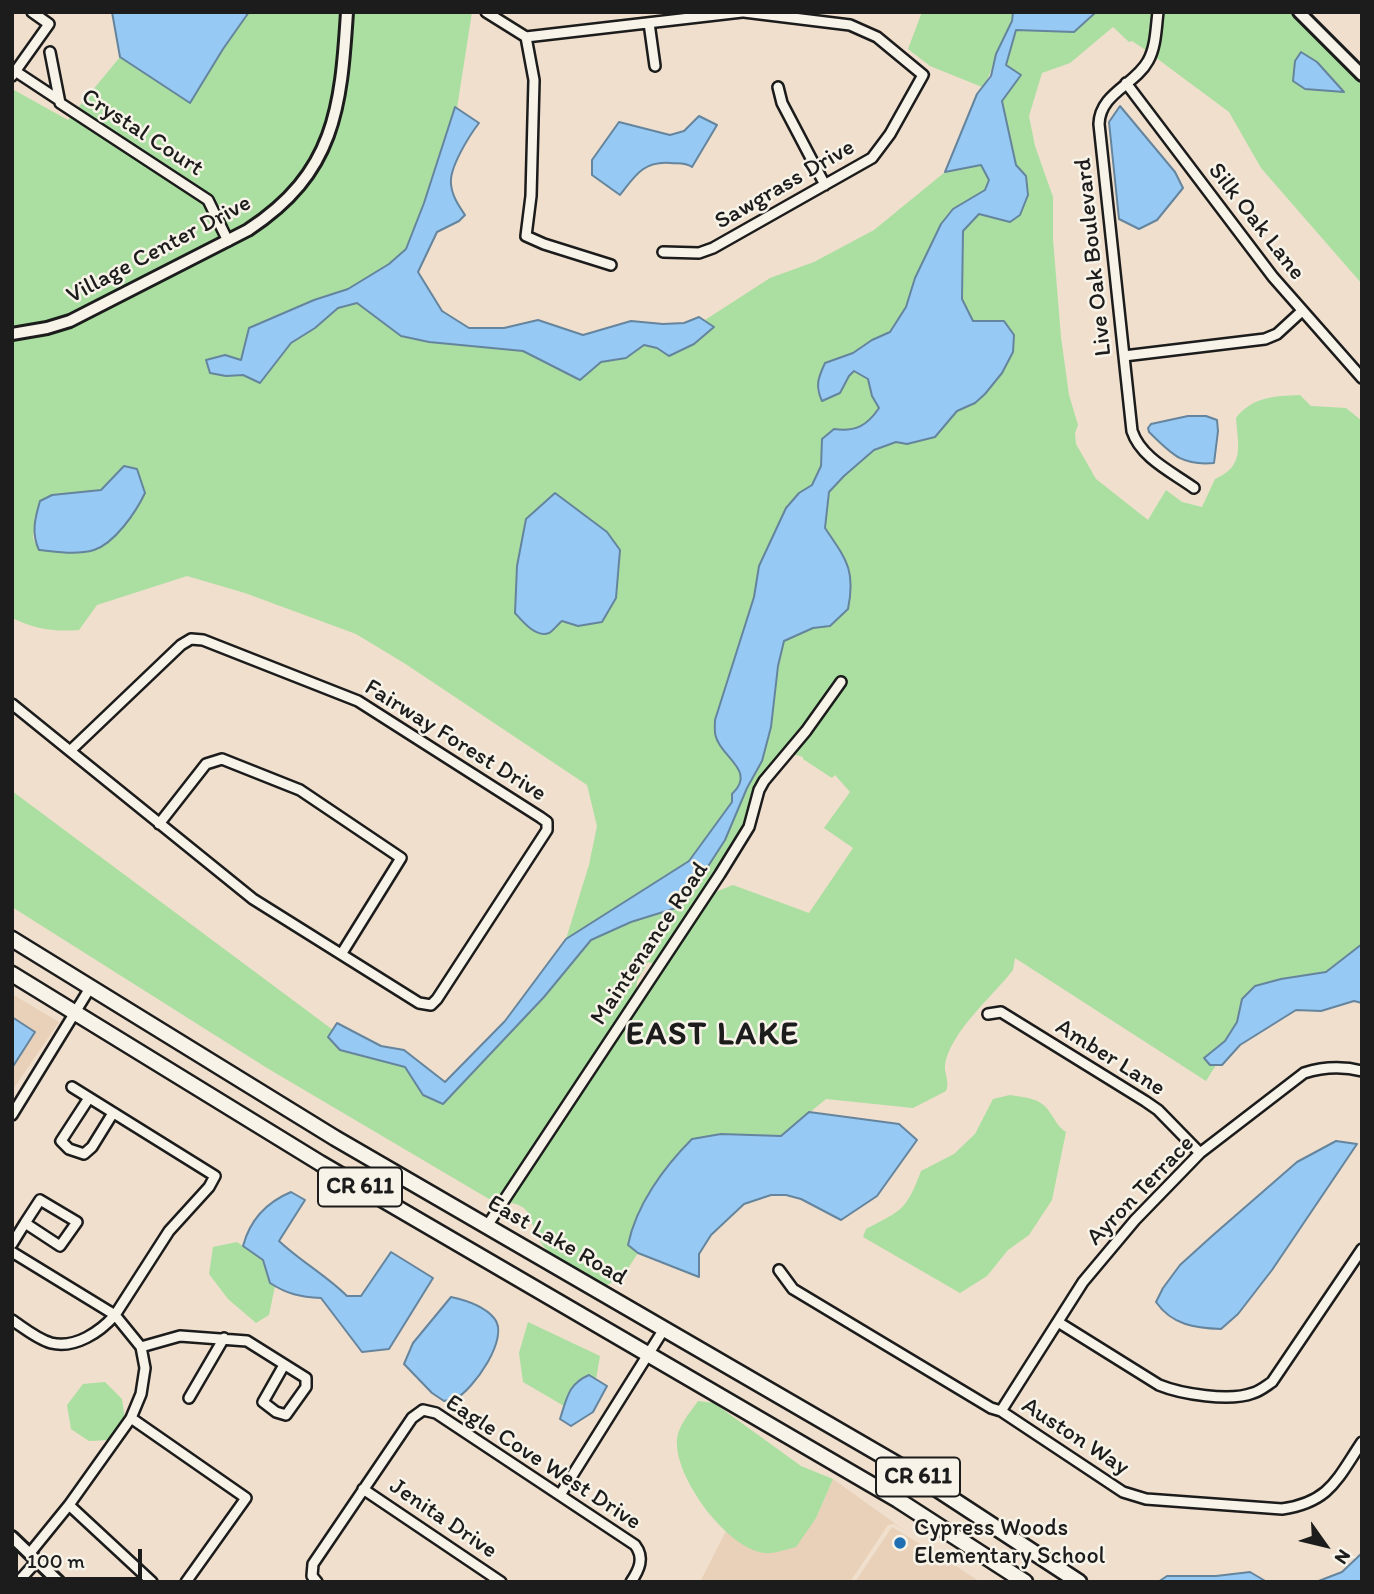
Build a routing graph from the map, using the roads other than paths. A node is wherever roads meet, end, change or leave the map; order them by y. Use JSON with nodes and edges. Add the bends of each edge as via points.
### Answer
{"nodes":[{"id":1,"x":32,"y":12,"type":"edge"},
{"id":2,"x":347,"y":12,"type":"edge"},
{"id":3,"x":486,"y":12,"type":"edge"},
{"id":4,"x":743,"y":12,"type":"edge"},
{"id":5,"x":1158,"y":12,"type":"edge"},
{"id":6,"x":1299,"y":12,"type":"edge"},
{"id":7,"x":649,"y":23,"type":"junction"},
{"id":8,"x":527,"y":37,"type":"junction"},
{"id":9,"x":50,"y":52,"type":"dead end"},
{"id":10,"x":656,"y":66,"type":"dead end"},
{"id":11,"x":14,"y":73,"type":"edge"},
{"id":12,"x":1362,"y":75,"type":"edge"},
{"id":13,"x":1126,"y":83,"type":"junction"},
{"id":14,"x":778,"y":87,"type":"dead end"},
{"id":15,"x":59,"y":100,"type":"junction"},
{"id":16,"x":825,"y":185,"type":"junction"},
{"id":17,"x":228,"y":241,"type":"junction"},
{"id":18,"x":663,"y":252,"type":"dead end"},
{"id":19,"x":611,"y":265,"type":"dead end"},
{"id":20,"x":1302,"y":311,"type":"junction"},
{"id":21,"x":12,"y":334,"type":"edge"},
{"id":22,"x":1124,"y":356,"type":"junction"},
{"id":23,"x":1362,"y":378,"type":"edge"},
{"id":24,"x":1194,"y":488,"type":"dead end"},
{"id":25,"x":841,"y":682,"type":"dead end"},
{"id":26,"x":12,"y":704,"type":"edge"},
{"id":27,"x":71,"y":750,"type":"junction"},
{"id":28,"x":159,"y":824,"type":"junction"},
{"id":29,"x":12,"y":939,"type":"edge"},
{"id":30,"x":342,"y":953,"type":"junction"},
{"id":31,"x":12,"y":974,"type":"edge"},
{"id":32,"x":90,"y":988,"type":"junction"},
{"id":33,"x":74,"y":1013,"type":"junction"},
{"id":34,"x":988,"y":1014,"type":"dead end"},
{"id":35,"x":1362,"y":1071,"type":"edge"},
{"id":36,"x":72,"y":1087,"type":"dead end"},
{"id":37,"x":89,"y":1098,"type":"junction"},
{"id":38,"x":113,"y":1113,"type":"junction"},
{"id":39,"x":12,"y":1115,"type":"edge"},
{"id":40,"x":1200,"y":1153,"type":"junction"},
{"id":41,"x":25,"y":1223,"type":"junction"},
{"id":42,"x":487,"y":1226,"type":"junction"},
{"id":43,"x":12,"y":1244,"type":"edge"},
{"id":44,"x":1362,"y":1249,"type":"edge"},
{"id":45,"x":12,"y":1252,"type":"edge"},
{"id":46,"x":779,"y":1270,"type":"dead end"},
{"id":47,"x":115,"y":1315,"type":"junction"},
{"id":48,"x":12,"y":1320,"type":"edge"},
{"id":49,"x":1058,"y":1322,"type":"junction"},
{"id":50,"x":664,"y":1329,"type":"junction"},
{"id":51,"x":224,"y":1338,"type":"junction"},
{"id":52,"x":141,"y":1347,"type":"junction"},
{"id":53,"x":649,"y":1355,"type":"junction"},
{"id":54,"x":284,"y":1365,"type":"junction"},
{"id":55,"x":188,"y":1398,"type":"dead end"},
{"id":56,"x":1001,"y":1411,"type":"junction"},
{"id":57,"x":131,"y":1418,"type":"junction"},
{"id":58,"x":1362,"y":1442,"type":"edge"},
{"id":59,"x":363,"y":1489,"type":"junction"},
{"id":60,"x":560,"y":1495,"type":"junction"},
{"id":61,"x":69,"y":1505,"type":"junction"},
{"id":62,"x":12,"y":1537,"type":"edge"},
{"id":63,"x":33,"y":1557,"type":"junction"},
{"id":64,"x":315,"y":1579,"type":"edge"},
{"id":65,"x":18,"y":1582,"type":"edge"},
{"id":66,"x":59,"y":1582,"type":"edge"},
{"id":67,"x":152,"y":1582,"type":"edge"},
{"id":68,"x":186,"y":1582,"type":"edge"},
{"id":69,"x":501,"y":1582,"type":"edge"},
{"id":70,"x":631,"y":1582,"type":"edge"},
{"id":71,"x":1025,"y":1582,"type":"edge"},
{"id":72,"x":1079,"y":1582,"type":"edge"}],
"edges":[{"from":1,"to":11,"type":"street","via":[[48,24]]},
{"from":2,"to":17,"type":"street","name":"Village Center Drive","via":[[339,101],[324,148],[289,198]]},
{"from":3,"to":8,"type":"street"},
{"from":4,"to":7,"type":"street"},
{"from":4,"to":16,"type":"street","name":"Sawgrass Drive","via":[[850,25],[877,37],[923,75],[882,147],[872,158]]},
{"from":5,"to":13,"type":"street","name":"Live Oak Boulevard","via":[[1148,61]]},
{"from":6,"to":12,"type":"street"},
{"from":7,"to":8,"type":"street"},
{"from":7,"to":10,"type":"street"},
{"from":8,"to":19,"type":"street","via":[[534,80],[526,236]]},
{"from":9,"to":15,"type":"street","name":"Crystal Court"},
{"from":11,"to":15,"type":"street"},
{"from":13,"to":20,"type":"street","name":"Silk Oak Lane"},
{"from":13,"to":22,"type":"street","name":"Live Oak Boulevard","via":[[1099,116]]},
{"from":14,"to":16,"type":"street"},
{"from":15,"to":17,"type":"street","name":"Crystal Court","via":[[208,200]]},
{"from":16,"to":18,"type":"street","name":"Sawgrass Drive","via":[[713,248],[699,253]]},
{"from":17,"to":21,"type":"street","name":"Village Center Drive","via":[[69,321]]},
{"from":20,"to":22,"type":"street","via":[[1265,339]]},
{"from":20,"to":23,"type":"street","name":"Silk Oak Lane"},
{"from":22,"to":24,"type":"street","name":"Live Oak Boulevard","via":[[1135,441]]},
{"from":25,"to":42,"type":"street","name":"Maintenance Road","via":[[764,781],[749,827],[727,863]]},
{"from":26,"to":27,"type":"street","name":"Fairway Forest Drive"},
{"from":27,"to":28,"type":"street","name":"Fairway Forest Drive"},
{"from":27,"to":30,"type":"street","name":"Fairway Forest Drive","via":[[181,645],[203,639],[358,701],[547,822],[547,830],[431,1004],[419,1003]]},
{"from":28,"to":30,"type":"street","name":"Fairway Forest Drive","via":[[253,899]]},
{"from":28,"to":30,"type":"street","via":[[206,764],[222,759],[300,790],[401,858]]},
{"from":29,"to":32,"type":"main road","name":"East Lake Road","number":"CR 611"},
{"from":31,"to":33,"type":"main road","number":"CR 611"},
{"from":32,"to":33,"type":"street"},
{"from":32,"to":42,"type":"main road","name":"East Lake Road","number":"CR 611"},
{"from":33,"to":39,"type":"street"},
{"from":33,"to":53,"type":"main road","number":"CR 611"},
{"from":34,"to":40,"type":"street","name":"Amber Lane","via":[[1001,1012],[1145,1101]]},
{"from":35,"to":40,"type":"street","name":"Ayron Terrace","via":[[1321,1068],[1304,1073]]},
{"from":36,"to":37,"type":"street"},
{"from":37,"to":38,"type":"street"},
{"from":37,"to":38,"type":"street","via":[[61,1141],[69,1149],[84,1154]]},
{"from":38,"to":47,"type":"street","via":[[215,1176],[169,1231]]},
{"from":40,"to":49,"type":"street","name":"Ayron Terrace","via":[[1126,1230],[1083,1282]]},
{"from":41,"to":41,"type":"street","via":[[40,1200],[77,1222],[60,1247]]},
{"from":41,"to":43,"type":"street"},
{"from":42,"to":50,"type":"main road","name":"East Lake Road","number":"CR 611"},
{"from":44,"to":49,"type":"street","via":[[1272,1382],[1253,1393],[1236,1397],[1173,1391]]},
{"from":45,"to":47,"type":"street"},
{"from":46,"to":56,"type":"street","name":"Auston Way","via":[[793,1289]]},
{"from":47,"to":48,"type":"street","via":[[92,1335],[71,1344],[52,1343]]},
{"from":47,"to":52,"type":"street"},
{"from":49,"to":56,"type":"street","name":"Ayron Terrace"},
{"from":50,"to":53,"type":"street"},
{"from":50,"to":72,"type":"main road","name":"East Lake Road","number":"CR 611","via":[[914,1475]]},
{"from":51,"to":52,"type":"street","via":[[180,1336]]},
{"from":51,"to":54,"type":"street","via":[[247,1341]]},
{"from":51,"to":55,"type":"street"},
{"from":52,"to":57,"type":"street","via":[[145,1368]]},
{"from":53,"to":60,"type":"street"},
{"from":53,"to":71,"type":"main road","number":"CR 611","via":[[898,1500]]},
{"from":54,"to":54,"type":"street","via":[[306,1378],[306,1387],[286,1415],[263,1402]]},
{"from":56,"to":58,"type":"street","name":"Auston Way","via":[[1123,1492],[1146,1499],[1303,1506],[1324,1495]]},
{"from":57,"to":61,"type":"street"},
{"from":57,"to":68,"type":"street","via":[[246,1498]]},
{"from":59,"to":60,"type":"street","name":"Eagle Cove West Drive","via":[[412,1418],[423,1410],[436,1413]]},
{"from":59,"to":64,"type":"street","via":[[313,1564]]},
{"from":59,"to":69,"type":"street","name":"Jenita Drive"},
{"from":60,"to":70,"type":"street","name":"Eagle Cove West Drive","via":[[640,1551],[639,1569]]},
{"from":61,"to":63,"type":"street"},
{"from":61,"to":67,"type":"street"},
{"from":62,"to":63,"type":"street"},
{"from":63,"to":65,"type":"street"},
{"from":63,"to":66,"type":"street"}]}
